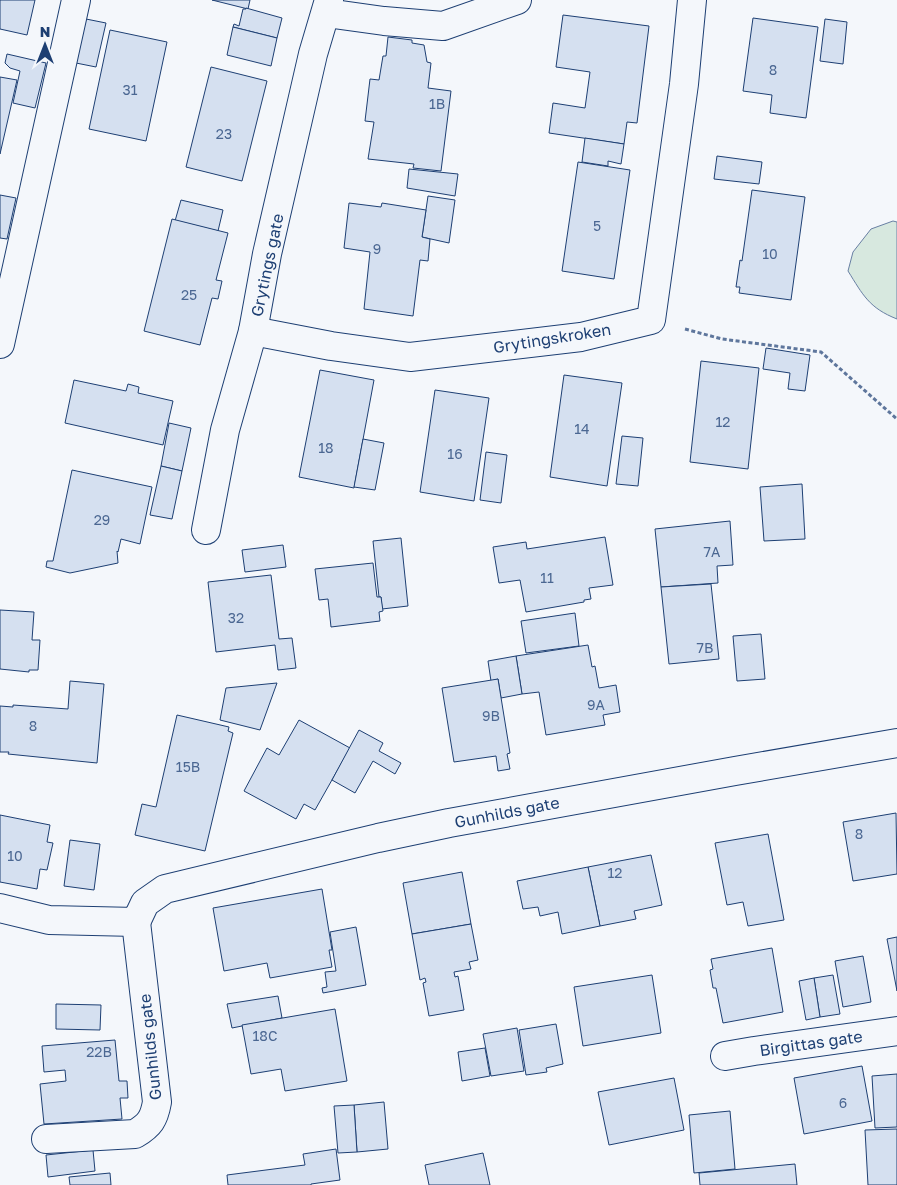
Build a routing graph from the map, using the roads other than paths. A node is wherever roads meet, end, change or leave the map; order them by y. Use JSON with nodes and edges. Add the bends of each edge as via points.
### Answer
{"nodes":[{"id":1,"x":76,"y":0,"type":"edge"},
{"id":2,"x":517,"y":0,"type":"edge"},
{"id":3,"x":692,"y":0,"type":"edge"},
{"id":4,"x":327,"y":6,"type":"edge"},
{"id":5,"x":253,"y":331,"type":"junction"},
{"id":6,"x":0,"y":344,"type":"edge"},
{"id":7,"x":206,"y":530,"type":"dead end"},
{"id":8,"x":897,"y":743,"type":"edge"},
{"id":9,"x":0,"y":908,"type":"edge"},
{"id":10,"x":136,"y":922,"type":"junction"},
{"id":11,"x":897,"y":1031,"type":"edge"},
{"id":12,"x":726,"y":1056,"type":"dead end"},
{"id":13,"x":46,"y":1139,"type":"dead end"}],
"edges":[{"from":1,"to":6,"type":"street"},
{"from":2,"to":4,"type":"street","via":[[443,26],[384,21]]},
{"from":3,"to":5,"type":"street","name":"Grytingskroken","via":[[684,84],[651,320],[580,337],[410,357]]},
{"from":4,"to":5,"type":"street","name":"Grytings gate","via":[[267,254]]},
{"from":5,"to":7,"type":"street","name":"Grytings gate","via":[[225,430]]},
{"from":8,"to":10,"type":"street","name":"Gunhilds gate","via":[[587,797],[368,840],[165,890],[145,903]]},
{"from":9,"to":10,"type":"street","via":[[49,920]]},
{"from":10,"to":13,"type":"street","name":"Gunhilds gate","via":[[158,1102],[154,1115],[146,1127],[135,1134]]},
{"from":11,"to":12,"type":"street","name":"Birgittas gate"}]}
